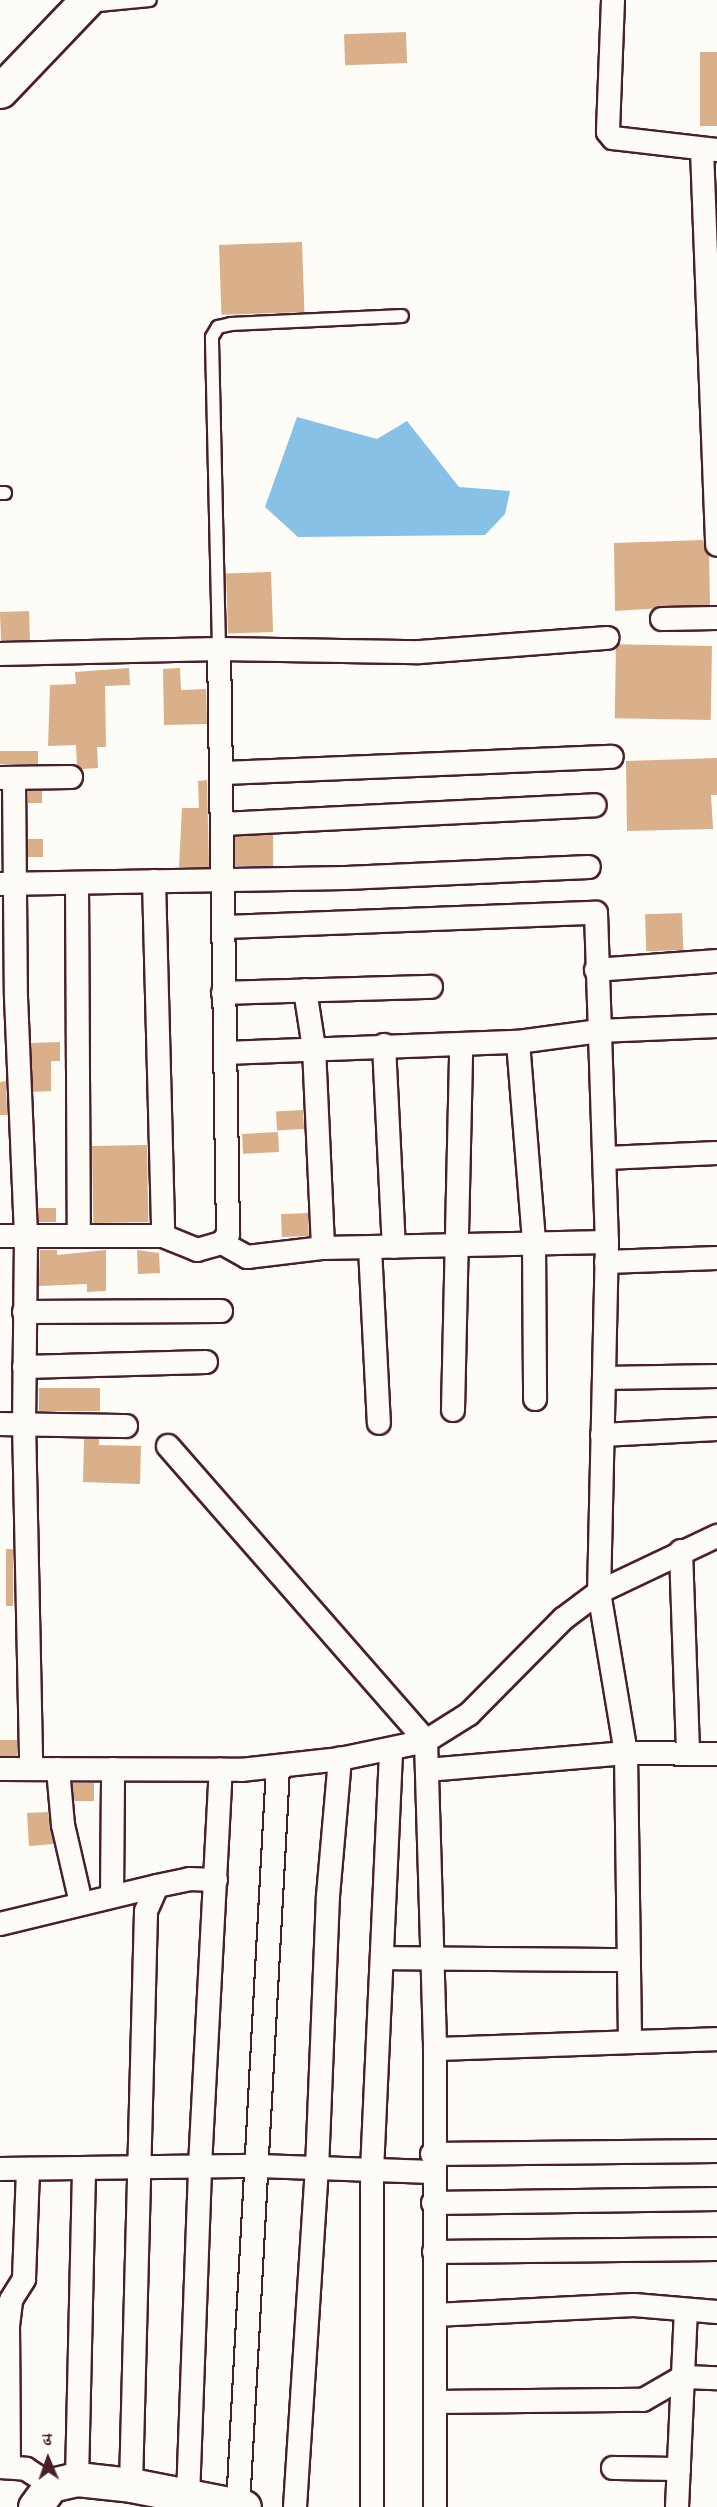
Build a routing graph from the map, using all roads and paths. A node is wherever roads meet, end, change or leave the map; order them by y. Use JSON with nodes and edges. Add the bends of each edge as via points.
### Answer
{"nodes":[{"id":1,"x":150,"y":0,"type":"edge"},
{"id":2,"x":613,"y":0,"type":"edge"},
{"id":3,"x":84,"y":3,"type":"edge"},
{"id":4,"x":0,"y":91,"type":"edge"},
{"id":5,"x":710,"y":150,"type":"edge"},
{"id":6,"x":402,"y":316,"type":"dead end"},
{"id":7,"x":717,"y":539,"type":"edge"},
{"id":8,"x":717,"y":545,"type":"edge"},
{"id":9,"x":717,"y":618,"type":"edge"},
{"id":10,"x":662,"y":619,"type":"dead end"},
{"id":11,"x":607,"y":638,"type":"dead end"},
{"id":12,"x":219,"y":649,"type":"junction"},
{"id":13,"x":0,"y":654,"type":"edge"},
{"id":14,"x":612,"y":757,"type":"dead end"},
{"id":15,"x":224,"y":773,"type":"junction"},
{"id":16,"x":71,"y":777,"type":"dead end"},
{"id":17,"x":7,"y":778,"type":"edge"},
{"id":18,"x":595,"y":806,"type":"dead end"},
{"id":19,"x":224,"y":824,"type":"junction"},
{"id":20,"x":589,"y":867,"type":"dead end"},
{"id":21,"x":224,"y":879,"type":"junction"},
{"id":22,"x":154,"y":881,"type":"junction"},
{"id":23,"x":77,"y":883,"type":"junction"},
{"id":24,"x":7,"y":884,"type":"edge"},
{"id":25,"x":224,"y":927,"type":"junction"},
{"id":26,"x":717,"y":961,"type":"edge"},
{"id":27,"x":596,"y":970,"type":"junction"},
{"id":28,"x":431,"y":987,"type":"dead end"},
{"id":29,"x":305,"y":990,"type":"junction"},
{"id":30,"x":223,"y":993,"type":"junction"},
{"id":31,"x":8,"y":997,"type":"edge"},
{"id":32,"x":717,"y":1026,"type":"edge"},
{"id":33,"x":599,"y":1031,"type":"junction"},
{"id":34,"x":518,"y":1042,"type":"junction"},
{"id":35,"x":461,"y":1044,"type":"junction"},
{"id":36,"x":384,"y":1045,"type":"junction"},
{"id":37,"x":314,"y":1048,"type":"junction"},
{"id":38,"x":225,"y":1053,"type":"junction"},
{"id":39,"x":10,"y":1118,"type":"edge"},
{"id":40,"x":717,"y":1153,"type":"edge"},
{"id":41,"x":606,"y":1158,"type":"junction"},
{"id":42,"x":0,"y":1236,"type":"edge"},
{"id":43,"x":79,"y":1236,"type":"junction"},
{"id":44,"x":163,"y":1236,"type":"junction"},
{"id":45,"x":26,"y":1238,"type":"junction"},
{"id":46,"x":222,"y":1243,"type":"junction"},
{"id":47,"x":534,"y":1243,"type":"junction"},
{"id":48,"x":457,"y":1245,"type":"junction"},
{"id":49,"x":394,"y":1247,"type":"junction"},
{"id":50,"x":323,"y":1248,"type":"junction"},
{"id":51,"x":370,"y":1248,"type":"junction"},
{"id":52,"x":606,"y":1252,"type":"junction"},
{"id":53,"x":717,"y":1258,"type":"edge"},
{"id":54,"x":221,"y":1311,"type":"dead end"},
{"id":55,"x":24,"y":1312,"type":"junction"},
{"id":56,"x":206,"y":1362,"type":"dead end"},
{"id":57,"x":24,"y":1367,"type":"junction"},
{"id":58,"x":717,"y":1376,"type":"edge"},
{"id":59,"x":604,"y":1378,"type":"junction"},
{"id":60,"x":535,"y":1399,"type":"dead end"},
{"id":61,"x":453,"y":1410,"type":"dead end"},
{"id":62,"x":24,"y":1422,"type":"junction"},
{"id":63,"x":379,"y":1423,"type":"dead end"},
{"id":64,"x":0,"y":1424,"type":"edge"},
{"id":65,"x":126,"y":1426,"type":"dead end"},
{"id":66,"x":717,"y":1429,"type":"edge"},
{"id":67,"x":603,"y":1435,"type":"junction"},
{"id":68,"x":168,"y":1446,"type":"dead end"},
{"id":69,"x":717,"y":1536,"type":"edge"},
{"id":70,"x":681,"y":1551,"type":"junction"},
{"id":71,"x":598,"y":1592,"type":"junction"},
{"id":72,"x":426,"y":1741,"type":"junction"},
{"id":73,"x":391,"y":1750,"type":"junction"},
{"id":74,"x":626,"y":1754,"type":"junction"},
{"id":75,"x":688,"y":1754,"type":"junction"},
{"id":76,"x":717,"y":1754,"type":"edge"},
{"id":77,"x":340,"y":1759,"type":"junction"},
{"id":78,"x":278,"y":1767,"type":"junction"},
{"id":79,"x":0,"y":1769,"type":"edge"},
{"id":80,"x":32,"y":1769,"type":"junction"},
{"id":81,"x":58,"y":1769,"type":"junction"},
{"id":82,"x":113,"y":1769,"type":"junction"},
{"id":83,"x":221,"y":1770,"type":"junction"},
{"id":84,"x":427,"y":1770,"type":"junction"},
{"id":85,"x":216,"y":1880,"type":"junction"},
{"id":86,"x":157,"y":1886,"type":"junction"},
{"id":87,"x":112,"y":1896,"type":"junction"},
{"id":88,"x":81,"y":1903,"type":"junction"},
{"id":89,"x":0,"y":1924,"type":"edge"},
{"id":90,"x":382,"y":1958,"type":"junction"},
{"id":91,"x":432,"y":1959,"type":"junction"},
{"id":92,"x":629,"y":1960,"type":"junction"},
{"id":93,"x":717,"y":2039,"type":"edge"},
{"id":94,"x":630,"y":2042,"type":"junction"},
{"id":95,"x":435,"y":2049,"type":"junction"},
{"id":96,"x":717,"y":2151,"type":"edge"},
{"id":97,"x":433,"y":2163,"type":"junction"},
{"id":98,"x":200,"y":2166,"type":"junction"},
{"id":99,"x":258,"y":2166,"type":"junction"},
{"id":100,"x":141,"y":2168,"type":"junction"},
{"id":101,"x":0,"y":2169,"type":"edge"},
{"id":102,"x":84,"y":2169,"type":"junction"},
{"id":103,"x":317,"y":2169,"type":"junction"},
{"id":104,"x":28,"y":2170,"type":"junction"},
{"id":105,"x":372,"y":2171,"type":"junction"},
{"id":106,"x":717,"y":2199,"type":"edge"},
{"id":107,"x":433,"y":2203,"type":"junction"},
{"id":108,"x":717,"y":2249,"type":"edge"},
{"id":109,"x":434,"y":2252,"type":"junction"},
{"id":110,"x":686,"y":2311,"type":"junction"},
{"id":111,"x":717,"y":2312,"type":"edge"},
{"id":112,"x":435,"y":2315,"type":"junction"},
{"id":113,"x":682,"y":2377,"type":"junction"},
{"id":114,"x":717,"y":2378,"type":"edge"},
{"id":115,"x":436,"y":2403,"type":"junction"},
{"id":116,"x":5,"y":2467,"type":"edge"},
{"id":117,"x":613,"y":2468,"type":"dead end"},
{"id":118,"x":679,"y":2469,"type":"junction"},
{"id":119,"x":131,"y":2485,"type":"junction"},
{"id":120,"x":54,"y":2490,"type":"edge"},
{"id":121,"x":188,"y":2497,"type":"junction"},
{"id":122,"x":241,"y":2506,"type":"edge"},
{"id":123,"x":295,"y":2507,"type":"edge"},
{"id":124,"x":372,"y":2507,"type":"edge"},
{"id":125,"x":435,"y":2507,"type":"edge"},
{"id":126,"x":677,"y":2507,"type":"edge"}],
"edges":[{"from":1,"to":3,"type":"lane"},
{"from":2,"to":5,"type":"street","via":[[608,132],[613,138]]},
{"from":3,"to":4,"type":"street"},
{"from":5,"to":7,"type":"street"},
{"from":6,"to":12,"type":"lane","via":[[231,324],[218,327],[212,337]]},
{"from":7,"to":8,"type":"street"},
{"from":9,"to":10,"type":"street"},
{"from":11,"to":12,"type":"street","via":[[420,652]]},
{"from":12,"to":13,"type":"street"},
{"from":12,"to":15,"type":"street"},
{"from":14,"to":15,"type":"street"},
{"from":15,"to":19,"type":"street"},
{"from":16,"to":17,"type":"street"},
{"from":17,"to":24,"type":"street"},
{"from":18,"to":19,"type":"street"},
{"from":19,"to":21,"type":"street"},
{"from":20,"to":21,"type":"street"},
{"from":21,"to":22,"type":"street"},
{"from":21,"to":25,"type":"street"},
{"from":22,"to":23,"type":"street"},
{"from":22,"to":44,"type":"street"},
{"from":23,"to":24,"type":"street"},
{"from":23,"to":43,"type":"street"},
{"from":24,"to":31,"type":"street"},
{"from":25,"to":27,"type":"street","via":[[597,913]]},
{"from":25,"to":30,"type":"street"},
{"from":26,"to":27,"type":"street"},
{"from":27,"to":33,"type":"street"},
{"from":28,"to":29,"type":"street"},
{"from":29,"to":30,"type":"street"},
{"from":29,"to":37,"type":"street"},
{"from":30,"to":38,"type":"street"},
{"from":31,"to":39,"type":"street"},
{"from":32,"to":33,"type":"street"},
{"from":33,"to":34,"type":"street"},
{"from":33,"to":41,"type":"street"},
{"from":34,"to":35,"type":"street"},
{"from":34,"to":47,"type":"street"},
{"from":35,"to":36,"type":"street"},
{"from":35,"to":48,"type":"street"},
{"from":36,"to":37,"type":"street"},
{"from":36,"to":49,"type":"street"},
{"from":37,"to":38,"type":"street"},
{"from":37,"to":50,"type":"street"},
{"from":38,"to":46,"type":"street","via":[[230,1224]]},
{"from":39,"to":45,"type":"street"},
{"from":40,"to":41,"type":"street"},
{"from":41,"to":52,"type":"street"},
{"from":42,"to":45,"type":"street"},
{"from":43,"to":44,"type":"street"},
{"from":43,"to":45,"type":"street"},
{"from":44,"to":46,"type":"street","via":[[197,1250]]},
{"from":45,"to":55,"type":"street"},
{"from":46,"to":50,"type":"street","via":[[247,1257]]},
{"from":47,"to":48,"type":"street"},
{"from":47,"to":52,"type":"street"},
{"from":47,"to":60,"type":"street"},
{"from":48,"to":49,"type":"street"},
{"from":48,"to":61,"type":"street"},
{"from":49,"to":51,"type":"street"},
{"from":50,"to":51,"type":"street"},
{"from":51,"to":63,"type":"street"},
{"from":52,"to":53,"type":"street"},
{"from":52,"to":59,"type":"street"},
{"from":54,"to":55,"type":"street"},
{"from":55,"to":57,"type":"street"},
{"from":56,"to":57,"type":"street"},
{"from":57,"to":62,"type":"street"},
{"from":58,"to":59,"type":"street"},
{"from":59,"to":67,"type":"street"},
{"from":62,"to":64,"type":"street"},
{"from":62,"to":65,"type":"street"},
{"from":62,"to":80,"type":"street"},
{"from":66,"to":67,"type":"street"},
{"from":67,"to":71,"type":"street"},
{"from":68,"to":72,"type":"street"},
{"from":69,"to":70,"type":"street"},
{"from":70,"to":71,"type":"street"},
{"from":70,"to":75,"type":"street"},
{"from":71,"to":72,"type":"street","via":[[563,1619],[469,1714]]},
{"from":71,"to":74,"type":"street"},
{"from":72,"to":73,"type":"street"},
{"from":72,"to":84,"type":"street"},
{"from":73,"to":77,"type":"street"},
{"from":73,"to":90,"type":"street"},
{"from":74,"to":75,"type":"street"},
{"from":74,"to":84,"type":"street"},
{"from":74,"to":92,"type":"street"},
{"from":75,"to":76,"type":"street"},
{"from":77,"to":78,"type":"street"},
{"from":77,"to":103,"type":"street","via":[[328,1896]]},
{"from":78,"to":83,"type":"street"},
{"from":78,"to":99,"type":"street"},
{"from":79,"to":80,"type":"street"},
{"from":80,"to":81,"type":"street"},
{"from":81,"to":82,"type":"street"},
{"from":81,"to":88,"type":"street","via":[[63,1825]]},
{"from":82,"to":83,"type":"street"},
{"from":82,"to":87,"type":"street"},
{"from":83,"to":85,"type":"street"},
{"from":84,"to":91,"type":"street"},
{"from":85,"to":86,"type":"street","via":[[189,1879]]},
{"from":85,"to":98,"type":"street"},
{"from":86,"to":87,"type":"street"},
{"from":86,"to":100,"type":"street","via":[[146,1911]]},
{"from":87,"to":88,"type":"street"},
{"from":88,"to":89,"type":"street"},
{"from":90,"to":91,"type":"street"},
{"from":90,"to":105,"type":"street"},
{"from":91,"to":92,"type":"street"},
{"from":91,"to":95,"type":"street"},
{"from":92,"to":94,"type":"street"},
{"from":93,"to":94,"type":"street"},
{"from":94,"to":95,"type":"street"},
{"from":95,"to":97,"type":"street"},
{"from":96,"to":97,"type":"street"},
{"from":97,"to":105,"type":"street"},
{"from":97,"to":107,"type":"street"},
{"from":98,"to":99,"type":"street"},
{"from":98,"to":100,"type":"street"},
{"from":98,"to":121,"type":"street"},
{"from":99,"to":103,"type":"street"},
{"from":99,"to":122,"type":"street"},
{"from":100,"to":102,"type":"street"},
{"from":100,"to":119,"type":"street"},
{"from":101,"to":104,"type":"street"},
{"from":102,"to":104,"type":"street"},
{"from":102,"to":120,"type":"street"},
{"from":103,"to":105,"type":"street"},
{"from":103,"to":123,"type":"street"},
{"from":104,"to":116,"type":"street","via":[[24,2279],[11,2300],[8,2326]]},
{"from":105,"to":124,"type":"street"},
{"from":106,"to":107,"type":"street"},
{"from":107,"to":109,"type":"street"},
{"from":108,"to":109,"type":"street"},
{"from":109,"to":112,"type":"street"},
{"from":110,"to":111,"type":"street"},
{"from":110,"to":112,"type":"street","via":[[634,2305]]},
{"from":110,"to":113,"type":"street"},
{"from":112,"to":115,"type":"street"},
{"from":113,"to":114,"type":"street"},
{"from":113,"to":115,"type":"street","via":[[643,2400]]},
{"from":113,"to":118,"type":"street"},
{"from":115,"to":125,"type":"street"},
{"from":116,"to":120,"type":"street","via":[[39,2474]]},
{"from":117,"to":118,"type":"street"},
{"from":118,"to":126,"type":"street"},
{"from":119,"to":120,"type":"street"},
{"from":119,"to":121,"type":"street"},
{"from":121,"to":122,"type":"street"}]}
